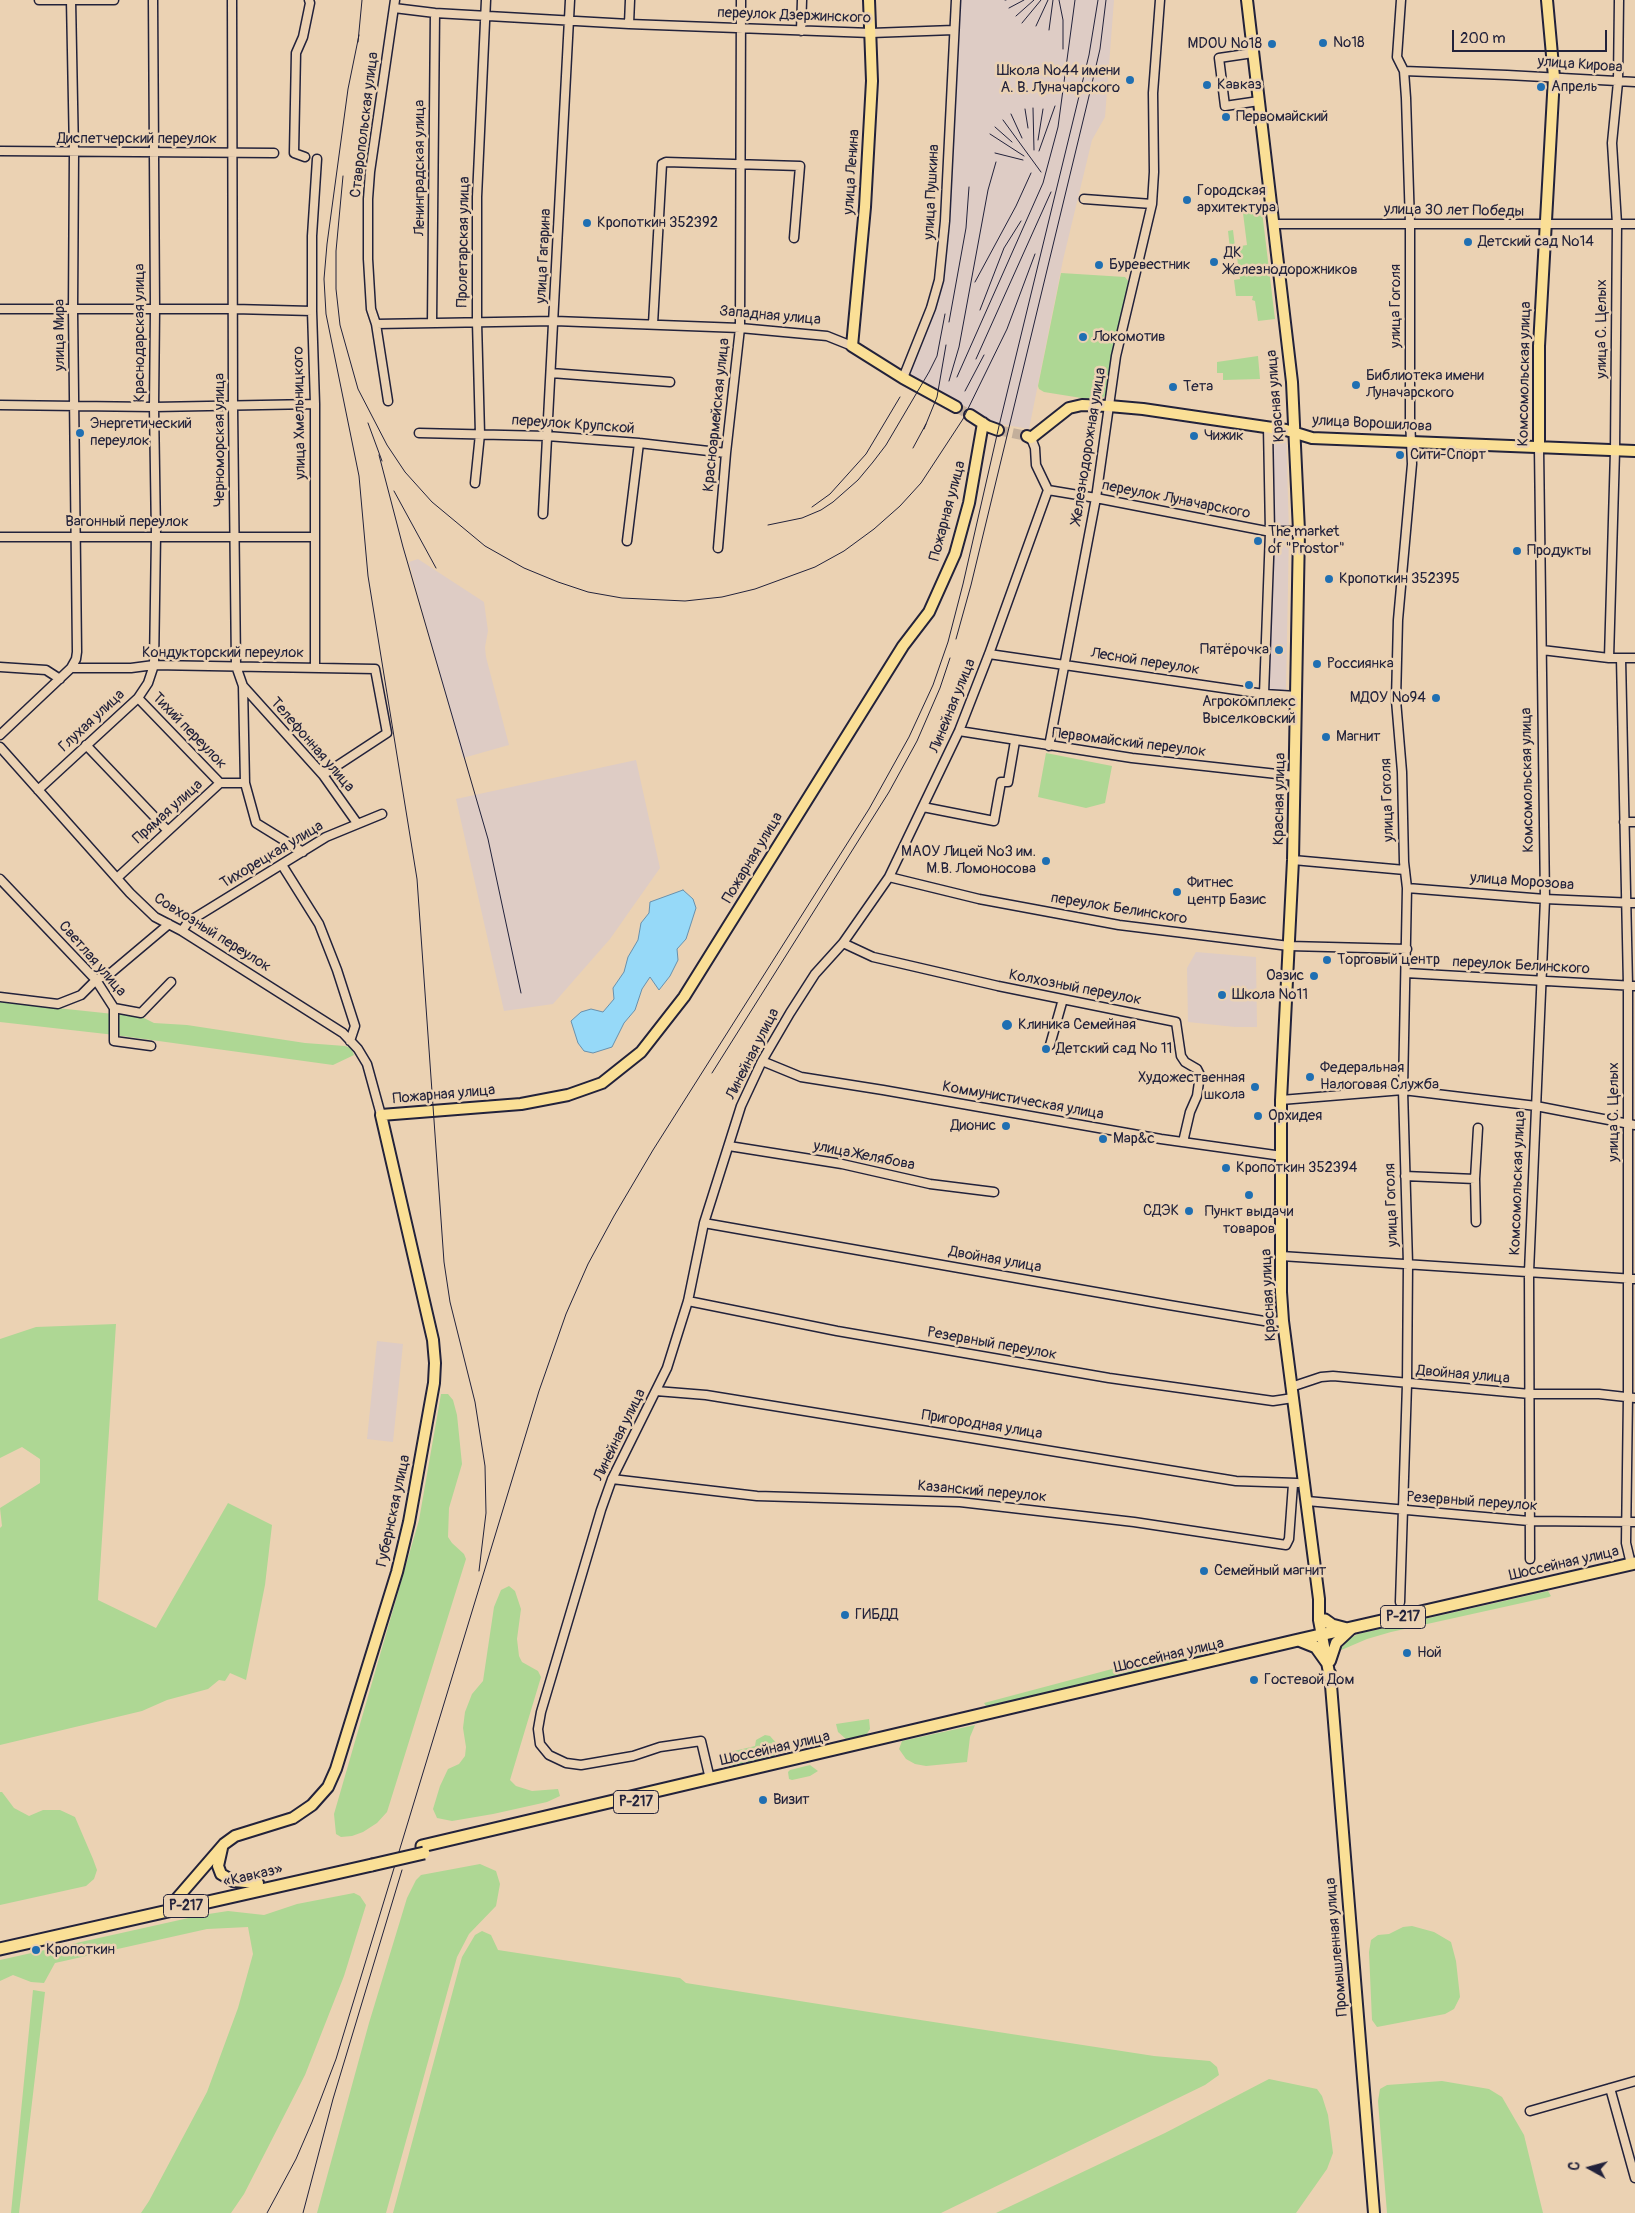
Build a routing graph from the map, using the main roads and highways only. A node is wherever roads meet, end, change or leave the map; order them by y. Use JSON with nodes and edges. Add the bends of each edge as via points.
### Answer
{"nodes":[{"id":1,"x":869,"y":0,"type":"edge"},
{"id":2,"x":1247,"y":0,"type":"edge"},
{"id":3,"x":1547,"y":0,"type":"edge"},
{"id":4,"x":852,"y":346,"type":"joint"},
{"id":5,"x":956,"y":407,"type":"tunnel mouth"},
{"id":6,"x":970,"y":415,"type":"tunnel mouth"},
{"id":7,"x":983,"y":423,"type":"junction"},
{"id":8,"x":998,"y":430,"type":"tunnel mouth"},
{"id":9,"x":1295,"y":433,"type":"junction"},
{"id":10,"x":1029,"y":437,"type":"road end"},
{"id":11,"x":1539,"y":448,"type":"junction"},
{"id":12,"x":1635,"y":451,"type":"edge"},
{"id":13,"x":381,"y":1115,"type":"joint"},
{"id":14,"x":1633,"y":1564,"type":"edge"},
{"id":15,"x":1322,"y":1616,"type":"junction"},
{"id":16,"x":1351,"y":1630,"type":"junction"},
{"id":17,"x":1324,"y":1635,"type":"junction"},
{"id":18,"x":1294,"y":1641,"type":"junction"},
{"id":19,"x":1328,"y":1661,"type":"junction"},
{"id":20,"x":1330,"y":1678,"type":"joint"},
{"id":21,"x":224,"y":1844,"type":"junction"},
{"id":22,"x":423,"y":1850,"type":"joint"},
{"id":23,"x":372,"y":1861,"type":"junction"},
{"id":24,"x":258,"y":1883,"type":"junction"},
{"id":25,"x":173,"y":1903,"type":"junction"},
{"id":26,"x":0,"y":1942,"type":"edge"},
{"id":27,"x":0,"y":1949,"type":"edge"},
{"id":28,"x":1374,"y":2213,"type":"edge"}],
"edges":[{"from":1,"to":4,"type":"main road","name":"улица Ленина","via":[[870,130]]},
{"from":2,"to":9,"type":"main road","name":"Красная улица","via":[[1292,382]]},
{"from":3,"to":11,"type":"main road","name":"Комсомольская улица","via":[[1554,77],[1544,226]]},
{"from":4,"to":5,"type":"main road","name":"Западная улица"},
{"from":6,"to":7,"type":"main road"},
{"from":7,"to":8,"type":"main road"},
{"from":7,"to":13,"type":"main road","name":"Пожарная улица","via":[[969,503],[955,554],[929,612],[898,654],[684,997],[641,1052],[602,1083],[568,1096],[521,1104]]},
{"from":9,"to":10,"type":"main road","name":"улица Ворошилова","via":[[1143,408],[1082,405],[1070,408]]},
{"from":9,"to":11,"type":"main road","name":"улица Ворошилова","via":[[1312,438]]},
{"from":9,"to":15,"type":"main road","name":"Красная улица","via":[[1299,531],[1297,696],[1281,1100],[1281,1256],[1283,1321]]},
{"from":11,"to":12,"type":"main road","name":"улица Ворошилова"},
{"from":13,"to":21,"type":"main road","name":"Губернская улица","via":[[435,1363],[409,1522],[397,1572],[328,1787],[312,1805],[293,1818],[235,1836]]},
{"from":14,"to":16,"type":"highway","name":"Шоссейная улица","number":"Р-217","via":[[1536,1581]]},
{"from":15,"to":16,"type":"highway","via":[[1339,1628]]},
{"from":15,"to":17,"type":"main road","name":"Красная улица"},
{"from":15,"to":18,"type":"main road","via":[[1308,1633]]},
{"from":16,"to":17,"type":"highway","name":"Шоссейная улица","number":"Р-217"},
{"from":16,"to":19,"type":"main road","via":[[1336,1643]]},
{"from":17,"to":18,"type":"highway","name":"Шоссейная улица","number":"Р-217"},
{"from":17,"to":19,"type":"main road","name":"Красная улица"},
{"from":18,"to":19,"type":"highway","via":[[1316,1647]]},
{"from":18,"to":22,"type":"highway","name":"Шоссейная улица","number":"Р-217","via":[[710,1779],[684,1791]]},
{"from":19,"to":20,"type":"main road","name":"Красная улица"},
{"from":20,"to":28,"type":"main road","name":"Промышленная улица"},
{"from":21,"to":24,"type":"main road","via":[[218,1858],[221,1874],[233,1882]]},
{"from":21,"to":25,"type":"main road"},
{"from":22,"to":23,"type":"highway","name":"«Кавказ»","number":"Р-217","bridge":true},
{"from":23,"to":24,"type":"highway","name":"«Кавказ»","number":"Р-217"},
{"from":23,"to":27,"type":"highway","name":"«Кавказ»","number":"Р-217"},
{"from":24,"to":25,"type":"highway","name":"«Кавказ»","number":"Р-217"},
{"from":25,"to":26,"type":"highway","name":"«Кавказ»","number":"Р-217"}]}
